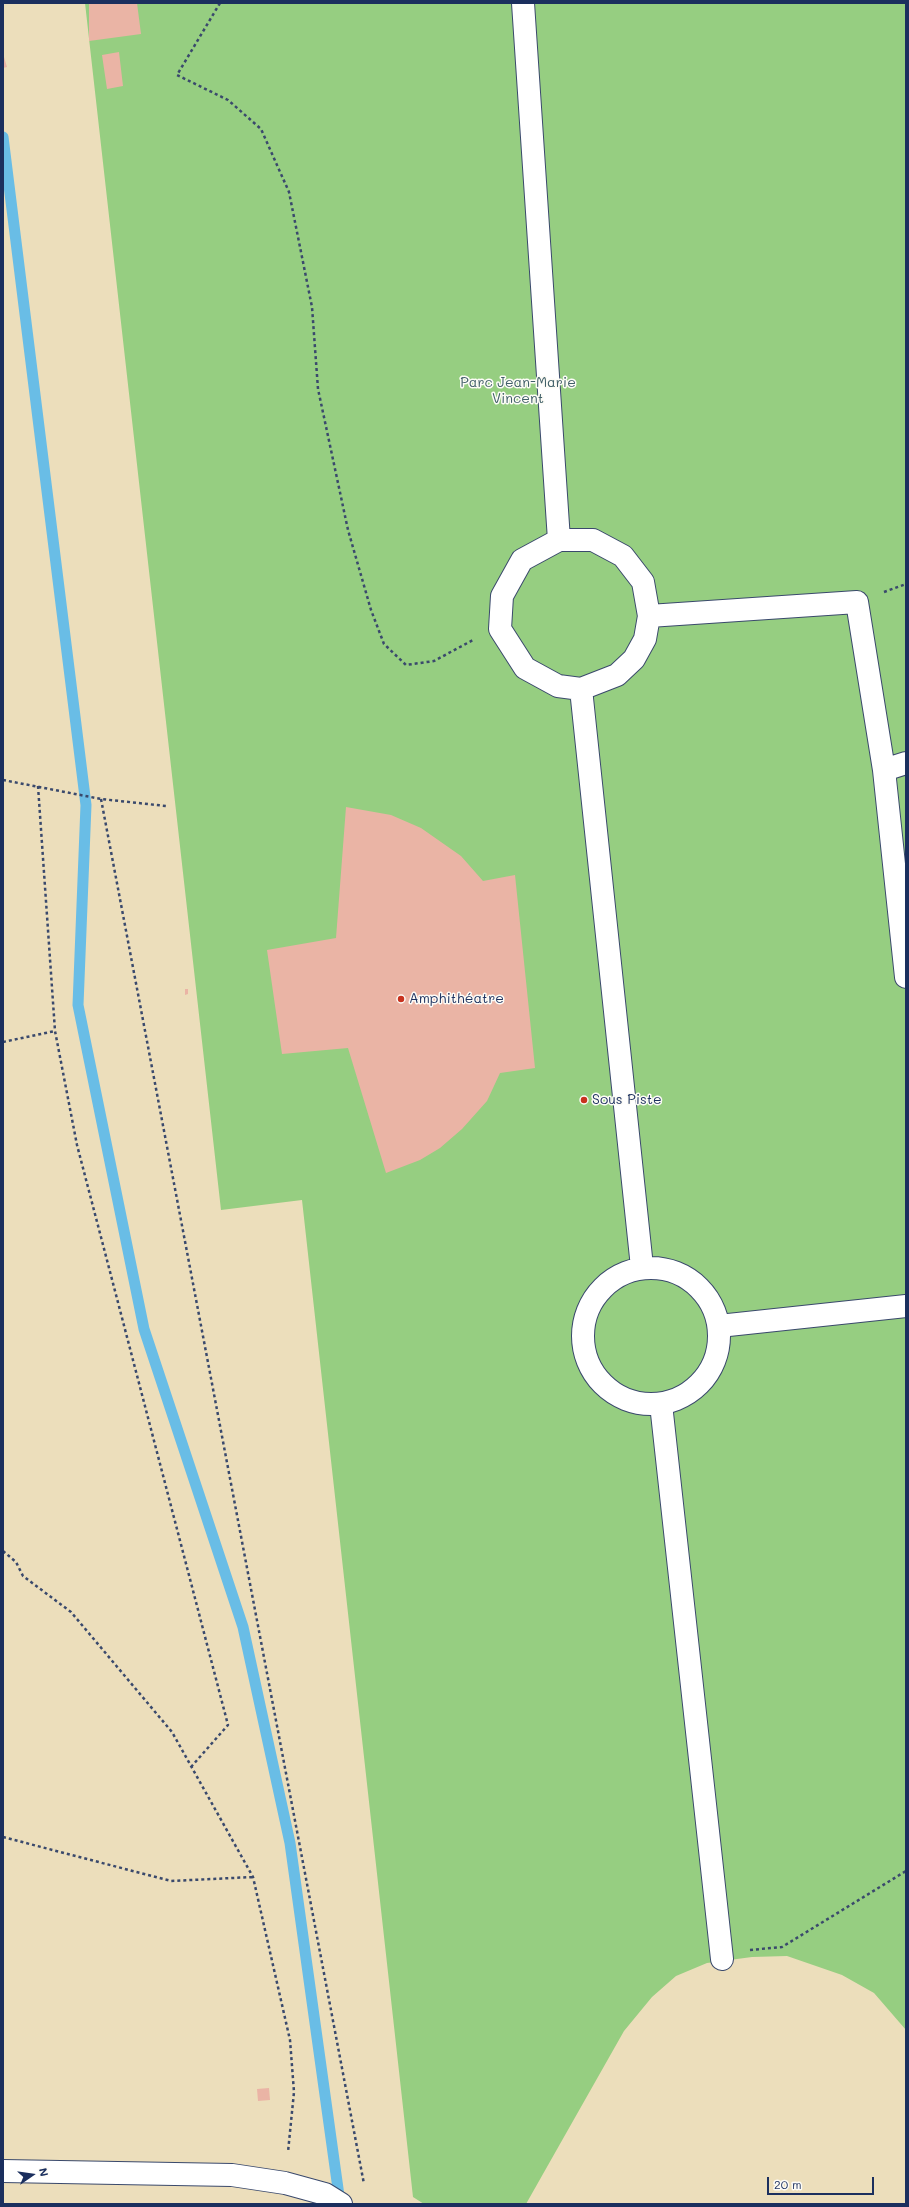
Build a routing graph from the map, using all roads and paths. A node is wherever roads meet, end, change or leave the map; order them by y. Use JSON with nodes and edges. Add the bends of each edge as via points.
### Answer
{"nodes":[{"id":1,"x":220,"y":3,"type":"edge"},
{"id":2,"x":523,"y":3,"type":"edge"},
{"id":3,"x":559,"y":540,"type":"junction"},
{"id":4,"x":649,"y":616,"type":"junction"},
{"id":5,"x":500,"y":629,"type":"junction"},
{"id":6,"x":581,"y":688,"type":"junction"},
{"id":7,"x":906,"y":762,"type":"edge"},
{"id":8,"x":884,"y":770,"type":"junction"},
{"id":9,"x":3,"y":780,"type":"edge"},
{"id":10,"x":38,"y":786,"type":"junction"},
{"id":11,"x":101,"y":799,"type":"junction"},
{"id":12,"x":166,"y":806,"type":"dead end"},
{"id":13,"x":906,"y":977,"type":"edge"},
{"id":14,"x":55,"y":1031,"type":"junction"},
{"id":15,"x":3,"y":1042,"type":"edge"},
{"id":16,"x":642,"y":1267,"type":"junction"},
{"id":17,"x":906,"y":1306,"type":"edge"},
{"id":18,"x":719,"y":1326,"type":"junction"},
{"id":19,"x":661,"y":1404,"type":"junction"},
{"id":20,"x":3,"y":1551,"type":"edge"},
{"id":21,"x":191,"y":1767,"type":"junction"},
{"id":22,"x":3,"y":1837,"type":"edge"},
{"id":23,"x":906,"y":1871,"type":"edge"},
{"id":24,"x":253,"y":1877,"type":"junction"},
{"id":25,"x":722,"y":1955,"type":"joint"},
{"id":26,"x":3,"y":2170,"type":"edge"},
{"id":27,"x":285,"y":2182,"type":"junction"},
{"id":28,"x":365,"y":2188,"type":"dead end"},
{"id":29,"x":338,"y":2201,"type":"edge"}],
"edges":[{"from":1,"to":5,"type":"path","via":[[178,75],[228,100],[261,129],[289,192],[312,307],[318,389],[348,530],[371,610],[384,644],[406,665],[434,661],[470,641]]},
{"from":2,"to":3,"type":"street"},
{"from":3,"to":4,"type":"street","via":[[593,540],[623,556],[643,582]]},
{"from":3,"to":5,"type":"street","via":[[522,560],[502,596]]},
{"from":4,"to":6,"type":"street","via":[[645,639],[634,659],[617,675]]},
{"from":4,"to":8,"type":"street","via":[[857,602]]},
{"from":5,"to":6,"type":"street","via":[[525,668],[558,686]]},
{"from":6,"to":16,"type":"street"},
{"from":7,"to":8,"type":"street"},
{"from":8,"to":13,"type":"street"},
{"from":9,"to":10,"type":"path"},
{"from":10,"to":11,"type":"path"},
{"from":10,"to":14,"type":"path"},
{"from":11,"to":12,"type":"path"},
{"from":11,"to":28,"type":"path"},
{"from":14,"to":15,"type":"path"},
{"from":14,"to":21,"type":"path","via":[[77,1145],[98,1232],[228,1725]]},
{"from":16,"to":18,"type":"street","via":[[669,1269],[693,1281],[710,1301]]},
{"from":16,"to":19,"type":"street","via":[[617,1276],[597,1294],[585,1318],[583,1345],[592,1371],[610,1391],[634,1403]]},
{"from":17,"to":18,"type":"street"},
{"from":18,"to":19,"type":"street","via":[[715,1362],[693,1390]]},
{"from":19,"to":25,"type":"street"},
{"from":20,"to":21,"type":"path","via":[[16,1562],[23,1576],[71,1612],[172,1732]]},
{"from":21,"to":24,"type":"path"},
{"from":22,"to":24,"type":"path","via":[[171,1881]]},
{"from":23,"to":25,"type":"path","via":[[782,1947]]},
{"from":24,"to":27,"type":"path","via":[[290,2040],[294,2092]]},
{"from":26,"to":27,"type":"street","via":[[232,2175]]},
{"from":27,"to":29,"type":"street"}]}
